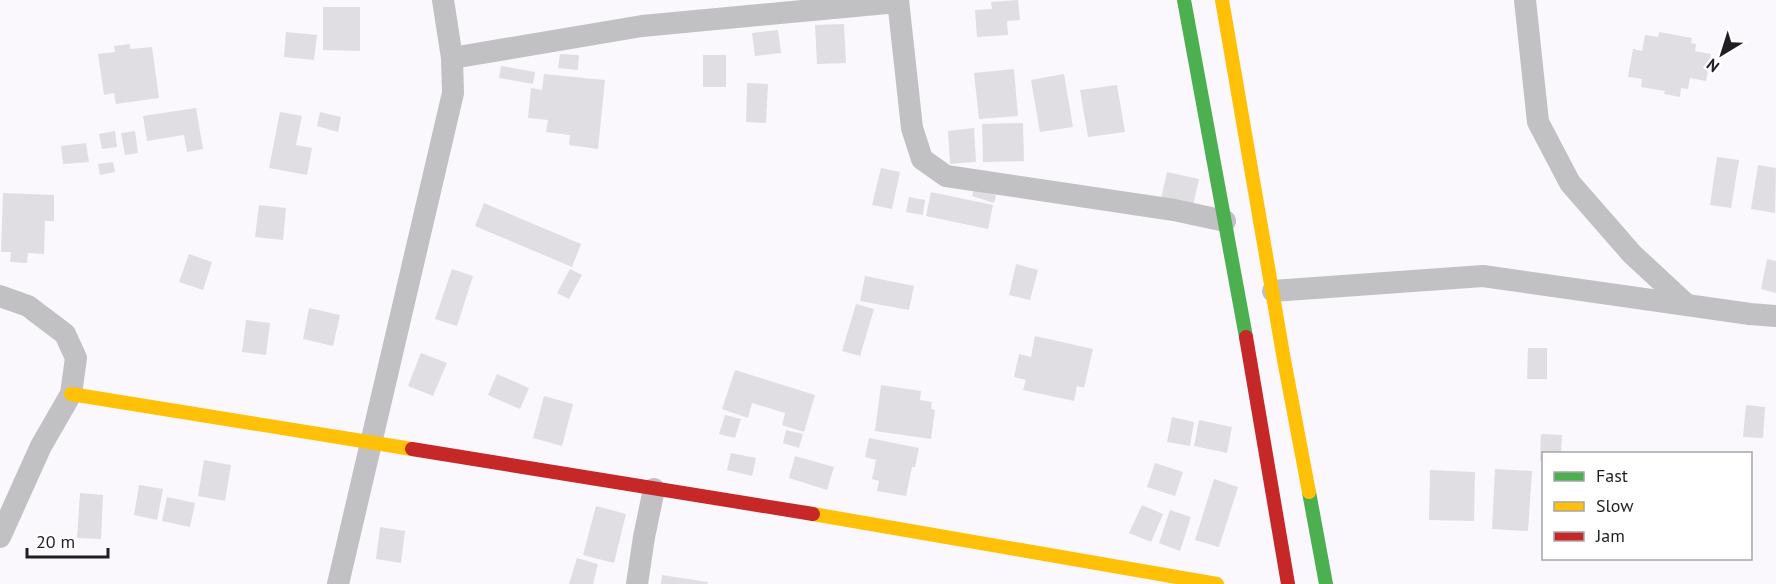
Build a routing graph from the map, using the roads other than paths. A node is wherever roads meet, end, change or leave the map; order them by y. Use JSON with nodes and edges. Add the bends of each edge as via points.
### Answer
{"nodes":[{"id":1,"x":444,"y":0,"type":"edge"},
{"id":2,"x":1184,"y":0,"type":"edge"},
{"id":3,"x":1222,"y":0,"type":"edge"},
{"id":4,"x":1526,"y":0,"type":"edge"},
{"id":5,"x":898,"y":1,"type":"edge"},
{"id":6,"x":452,"y":58,"type":"junction"},
{"id":7,"x":1225,"y":221,"type":"junction"},
{"id":8,"x":1273,"y":291,"type":"junction"},
{"id":9,"x":0,"y":296,"type":"edge"},
{"id":10,"x":1687,"y":305,"type":"junction"},
{"id":11,"x":1776,"y":316,"type":"edge"},
{"id":12,"x":71,"y":394,"type":"junction"},
{"id":13,"x":371,"y":443,"type":"junction"},
{"id":14,"x":654,"y":489,"type":"junction"},
{"id":15,"x":0,"y":537,"type":"edge"},
{"id":16,"x":338,"y":584,"type":"edge"},
{"id":17,"x":637,"y":584,"type":"edge"},
{"id":18,"x":1217,"y":584,"type":"edge"},
{"id":19,"x":1288,"y":584,"type":"edge"},
{"id":20,"x":1326,"y":584,"type":"edge"}],
"edges":[{"from":1,"to":6,"type":"street"},
{"from":2,"to":7,"type":"street"},
{"from":3,"to":8,"type":"street"},
{"from":4,"to":10,"type":"street","via":[[1538,122],[1570,183],[1632,254]]},
{"from":5,"to":6,"type":"street","via":[[642,26]]},
{"from":5,"to":7,"type":"street","via":[[912,128],[922,159],[946,176]]},
{"from":6,"to":13,"type":"street","via":[[453,93]]},
{"from":7,"to":19,"type":"street"},
{"from":8,"to":10,"type":"street","via":[[1483,276]]},
{"from":8,"to":20,"type":"street"},
{"from":9,"to":12,"type":"street","via":[[28,306],[65,334],[76,358]]},
{"from":10,"to":11,"type":"street"},
{"from":12,"to":13,"type":"street"},
{"from":12,"to":15,"type":"street","via":[[41,446]]},
{"from":13,"to":14,"type":"street"},
{"from":13,"to":16,"type":"street"},
{"from":14,"to":17,"type":"street"},
{"from":14,"to":18,"type":"street"}]}
